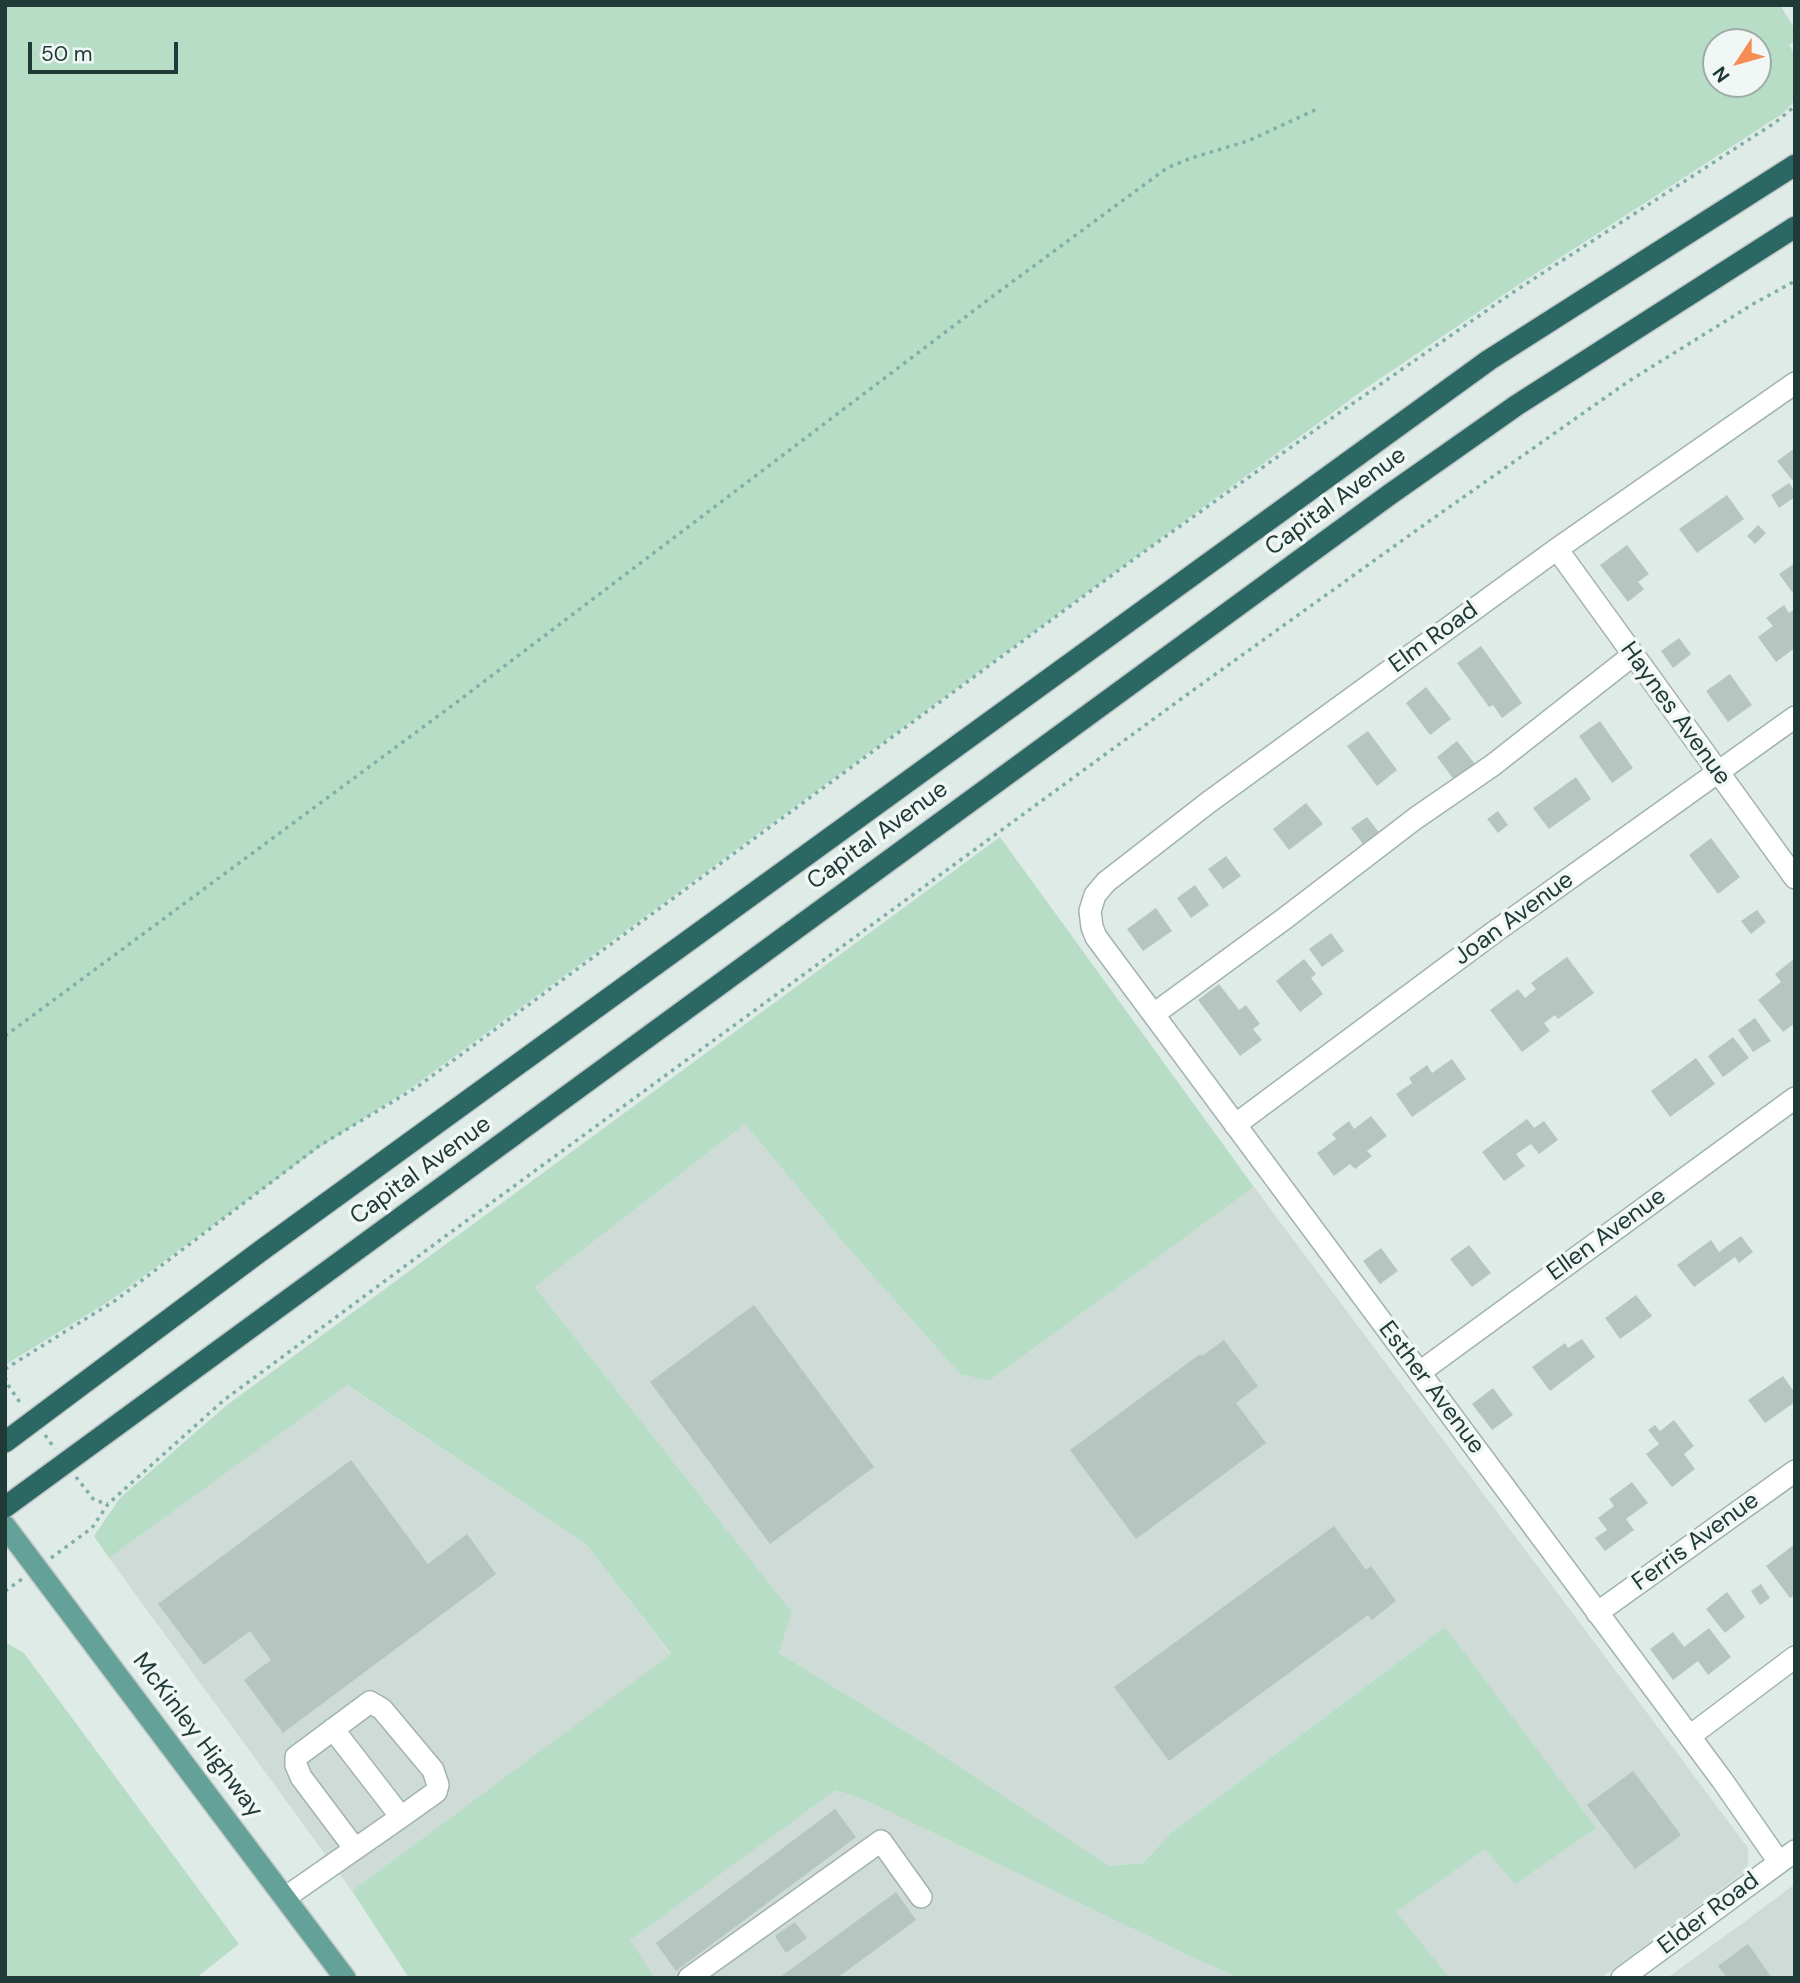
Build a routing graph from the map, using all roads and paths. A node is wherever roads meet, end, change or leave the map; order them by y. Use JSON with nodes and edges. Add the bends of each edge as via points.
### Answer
{"nodes":[{"id":1,"x":1795,"y":106,"type":"edge"},
{"id":2,"x":1317,"y":110,"type":"dead end"},
{"id":3,"x":1795,"y":165,"type":"edge"},
{"id":4,"x":1795,"y":227,"type":"edge"},
{"id":5,"x":1795,"y":281,"type":"edge"},
{"id":6,"x":1795,"y":383,"type":"edge"},
{"id":7,"x":1557,"y":549,"type":"junction"},
{"id":8,"x":1633,"y":655,"type":"junction"},
{"id":9,"x":1795,"y":717,"type":"edge"},
{"id":10,"x":1718,"y":772,"type":"junction"},
{"id":11,"x":1795,"y":878,"type":"edge"},
{"id":12,"x":1090,"y":911,"type":"joint"},
{"id":13,"x":1154,"y":1014,"type":"junction"},
{"id":14,"x":5,"y":1036,"type":"edge"},
{"id":15,"x":1795,"y":1098,"type":"edge"},
{"id":16,"x":1236,"y":1125,"type":"junction"},
{"id":17,"x":5,"y":1369,"type":"edge"},
{"id":18,"x":1420,"y":1372,"type":"junction"},
{"id":19,"x":5,"y":1442,"type":"edge"},
{"id":20,"x":1795,"y":1471,"type":"edge"},
{"id":21,"x":5,"y":1507,"type":"edge"},
{"id":22,"x":5,"y":1526,"type":"edge"},
{"id":23,"x":92,"y":1528,"type":"dead end"},
{"id":24,"x":1598,"y":1612,"type":"junction"},
{"id":25,"x":1795,"y":1657,"type":"edge"},
{"id":26,"x":333,"y":1729,"type":"junction"},
{"id":27,"x":1690,"y":1736,"type":"junction"},
{"id":28,"x":401,"y":1817,"type":"junction"},
{"id":29,"x":355,"y":1849,"type":"junction"},
{"id":30,"x":1787,"y":1856,"type":"edge"},
{"id":31,"x":286,"y":1897,"type":"junction"},
{"id":32,"x":922,"y":1898,"type":"dead end"},
{"id":33,"x":345,"y":1978,"type":"edge"},
{"id":34,"x":689,"y":1978,"type":"edge"},
{"id":35,"x":1622,"y":1978,"type":"edge"}],
"edges":[{"from":1,"to":17,"type":"path","via":[[1339,412],[417,1087],[319,1146],[116,1300]]},
{"from":2,"to":14,"type":"path","via":[[1248,141],[1167,168]]},
{"from":3,"to":19,"type":"highway","name":"Capital Avenue","via":[[1489,360],[262,1250]]},
{"from":4,"to":21,"type":"highway","name":"Capital Avenue","via":[[1517,405],[1389,495]]},
{"from":5,"to":23,"type":"path","via":[[1629,381],[1428,522],[459,1227],[224,1400],[108,1504]]},
{"from":6,"to":7,"type":"street","name":"Elm Road"},
{"from":7,"to":8,"type":"street","name":"Haynes Avenue"},
{"from":7,"to":12,"type":"street","name":"Elm Road","via":[[1188,818],[1105,883]]},
{"from":8,"to":10,"type":"street","name":"Haynes Avenue"},
{"from":8,"to":13,"type":"street","via":[[1493,765]]},
{"from":9,"to":10,"type":"street","name":"Joan Avenue"},
{"from":10,"to":11,"type":"street","name":"Haynes Avenue"},
{"from":10,"to":16,"type":"street","name":"Joan Avenue"},
{"from":12,"to":13,"type":"street","name":"Esther Avenue","via":[[1096,937]]},
{"from":13,"to":16,"type":"street","name":"Esther Avenue"},
{"from":15,"to":18,"type":"street","name":"Ellen Avenue"},
{"from":16,"to":18,"type":"street","name":"Esther Avenue"},
{"from":18,"to":24,"type":"street","name":"Esther Avenue"},
{"from":20,"to":24,"type":"street","name":"Ferris Avenue"},
{"from":22,"to":31,"type":"main road","name":"McKinley Highway"},
{"from":24,"to":27,"type":"street","name":"Esther Avenue"},
{"from":25,"to":27,"type":"street"},
{"from":26,"to":28,"type":"street"},
{"from":26,"to":28,"type":"street","via":[[370,1702],[382,1709],[433,1770],[436,1792]]},
{"from":26,"to":29,"type":"street","via":[[296,1757],[296,1765]]},
{"from":27,"to":30,"type":"street","name":"Esther Avenue"},
{"from":28,"to":29,"type":"street"},
{"from":29,"to":31,"type":"street"},
{"from":30,"to":35,"type":"street","name":"Elder Road"},
{"from":31,"to":33,"type":"main road","name":"McKinley Highway"},
{"from":32,"to":34,"type":"street","via":[[881,1840]]}]}
